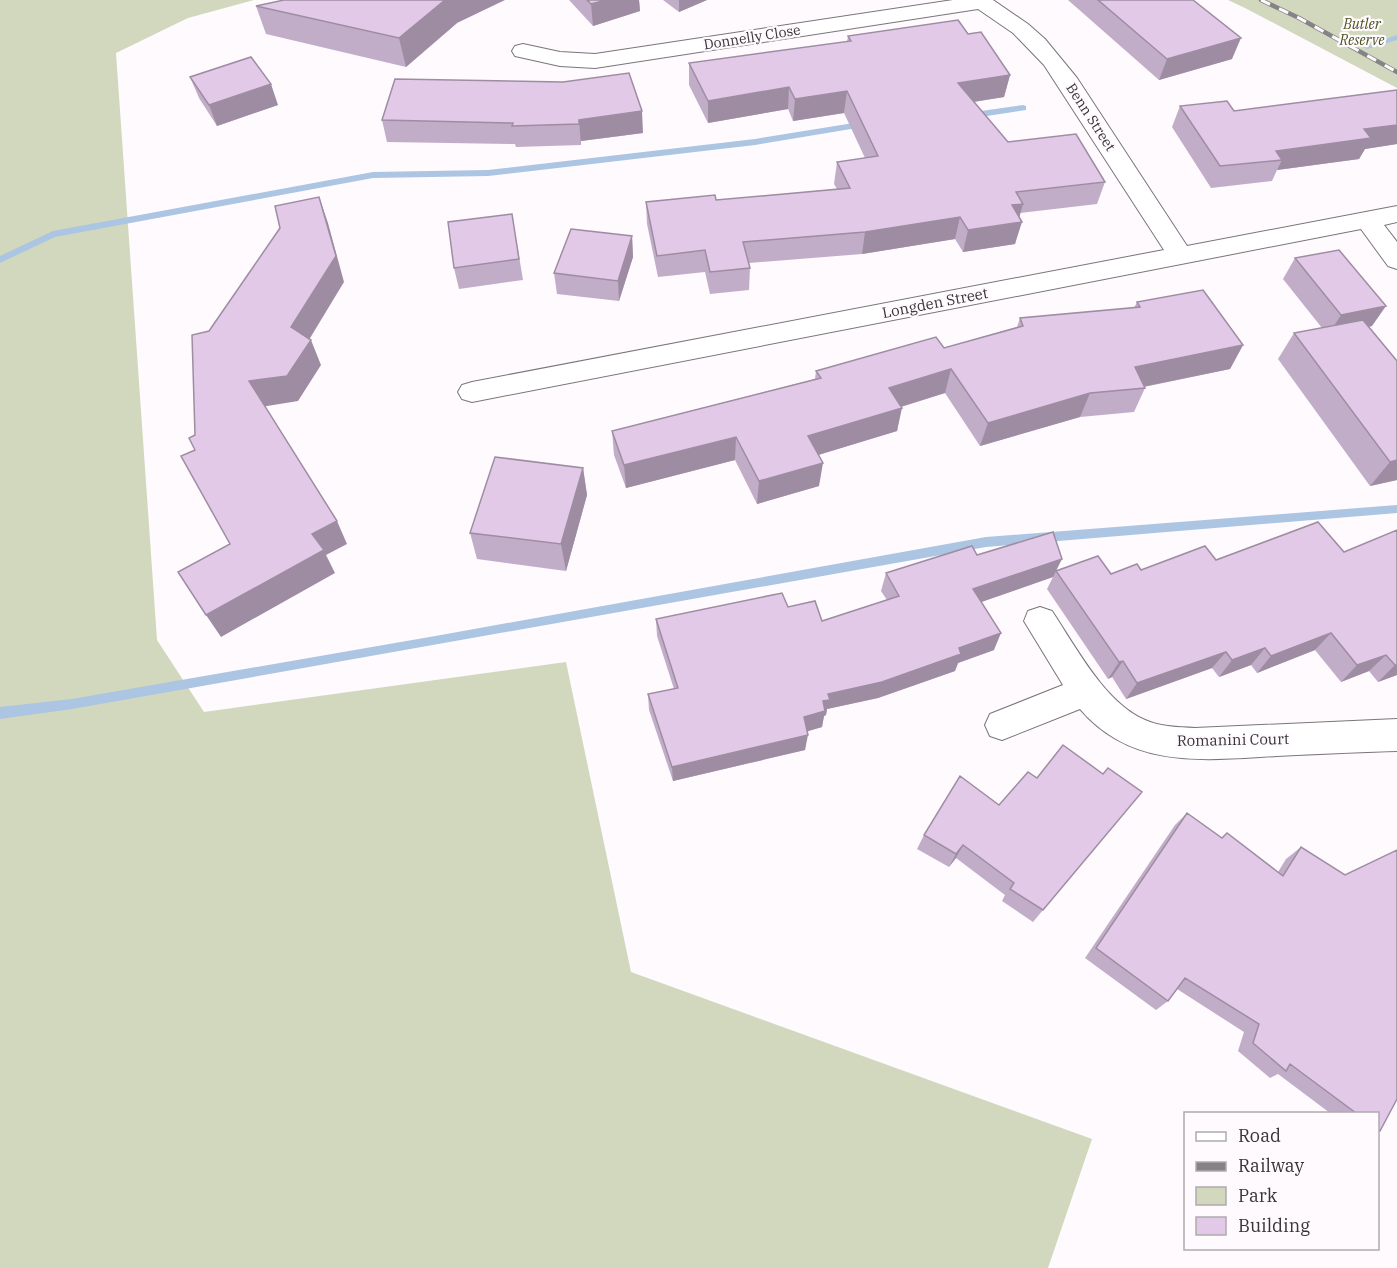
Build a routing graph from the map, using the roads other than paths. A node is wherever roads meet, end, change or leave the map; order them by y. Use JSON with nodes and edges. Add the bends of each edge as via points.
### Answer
{"nodes":[{"id":1,"x":980,"y":1,"type":"edge"},
{"id":2,"x":523,"y":51,"type":"dead end"},
{"id":3,"x":1397,"y":214,"type":"edge"},
{"id":4,"x":1366,"y":220,"type":"junction"},
{"id":5,"x":1181,"y":256,"type":"junction"},
{"id":6,"x":1397,"y":260,"type":"edge"},
{"id":7,"x":472,"y":392,"type":"dead end"},
{"id":8,"x":1040,"y":621,"type":"dead end"},
{"id":9,"x":1088,"y":690,"type":"junction"},
{"id":10,"x":1002,"y":725,"type":"dead end"},
{"id":11,"x":1397,"y":735,"type":"edge"}],
"edges":[{"from":1,"to":2,"type":"street","name":"Donnelly Close","via":[[595,61]]},
{"from":1,"to":5,"type":"street","name":"Benn Street","via":[[1027,32],[1056,62]]},
{"from":3,"to":4,"type":"street","name":"Longden Street"},
{"from":4,"to":5,"type":"street","name":"Longden Street"},
{"from":4,"to":6,"type":"street"},
{"from":5,"to":7,"type":"street","name":"Longden Street"},
{"from":8,"to":9,"type":"street","name":"Romanini Court"},
{"from":9,"to":10,"type":"street"},
{"from":9,"to":11,"type":"street","name":"Romanini Court","via":[[1117,721],[1146,736],[1165,740],[1216,743]]}]}
